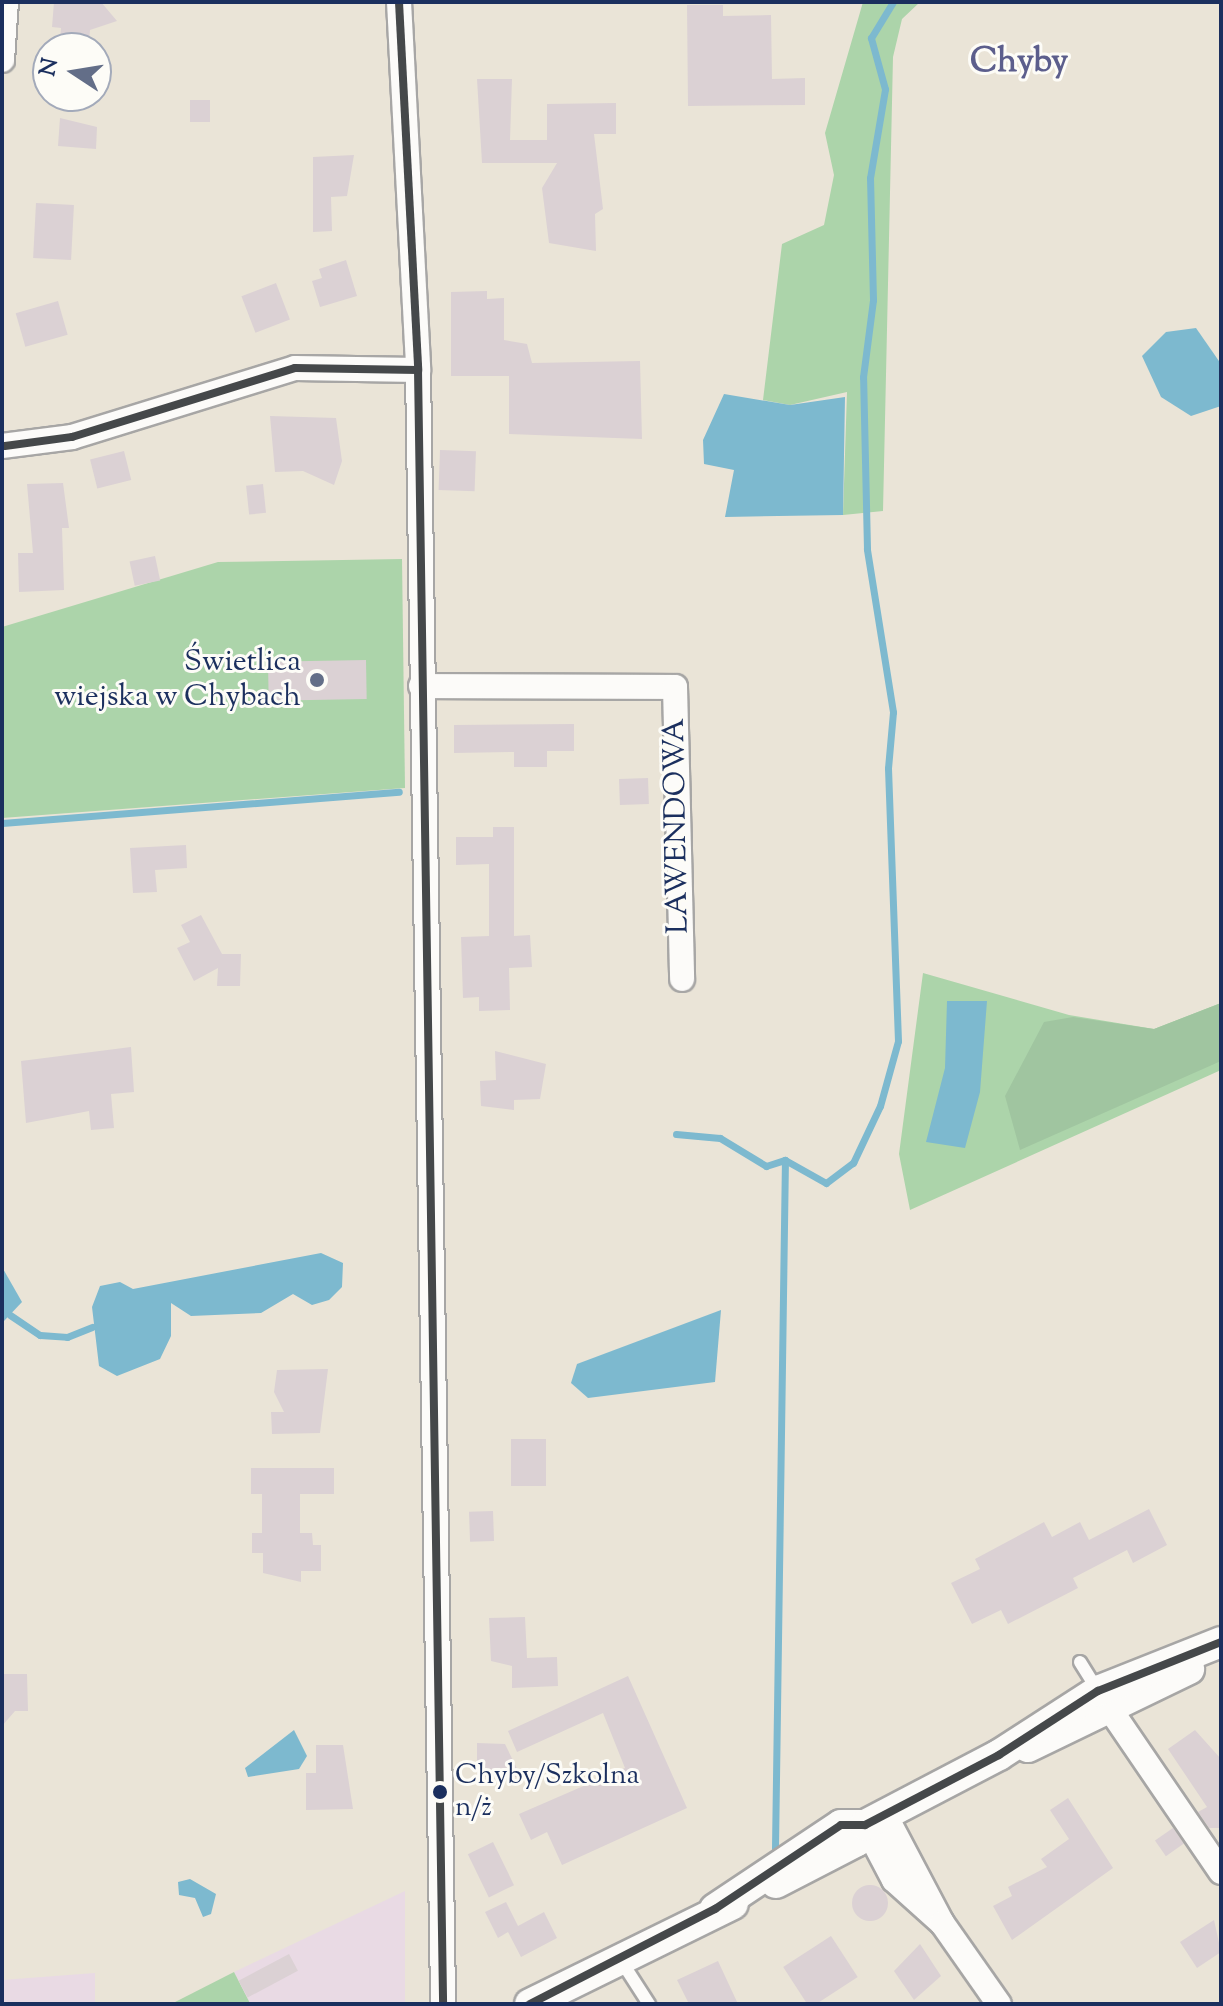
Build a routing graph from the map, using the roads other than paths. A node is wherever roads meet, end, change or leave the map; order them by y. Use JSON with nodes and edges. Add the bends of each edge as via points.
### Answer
{"nodes":[{"id":1,"x":6,"y":2,"type":"edge"},
{"id":2,"x":399,"y":2,"type":"edge"},
{"id":3,"x":2,"y":60,"type":"edge"},
{"id":4,"x":418,"y":370,"type":"junction"},
{"id":5,"x":3,"y":444,"type":"edge"},
{"id":6,"x":421,"y":686,"type":"junction"},
{"id":7,"x":682,"y":979,"type":"dead end"},
{"id":8,"x":1221,"y":1645,"type":"edge"},
{"id":9,"x":1080,"y":1662,"type":"dead end"},
{"id":10,"x":1104,"y":1701,"type":"junction"},
{"id":11,"x":875,"y":1820,"type":"junction"},
{"id":12,"x":1221,"y":1872,"type":"edge"},
{"id":13,"x":619,"y":1957,"type":"junction"},
{"id":14,"x":443,"y":2004,"type":"edge"},
{"id":15,"x":530,"y":2004,"type":"edge"},
{"id":16,"x":649,"y":2004,"type":"edge"},
{"id":17,"x":999,"y":2004,"type":"edge"}],
"edges":[{"from":1,"to":3,"type":"street"},
{"from":2,"to":4,"type":"street"},
{"from":4,"to":5,"type":"street","via":[[295,368],[72,437]]},
{"from":4,"to":6,"type":"street"},
{"from":6,"to":7,"type":"street","name":"LAWENDOWA","via":[[675,687]]},
{"from":6,"to":14,"type":"street"},
{"from":8,"to":10,"type":"street"},
{"from":9,"to":10,"type":"lane"},
{"from":10,"to":11,"type":"street"},
{"from":10,"to":12,"type":"street"},
{"from":11,"to":13,"type":"street","via":[[841,1825],[807,1843],[715,1909]]},
{"from":11,"to":17,"type":"street","via":[[894,1880],[942,1923]]},
{"from":13,"to":15,"type":"street"},
{"from":13,"to":16,"type":"lane"}]}
